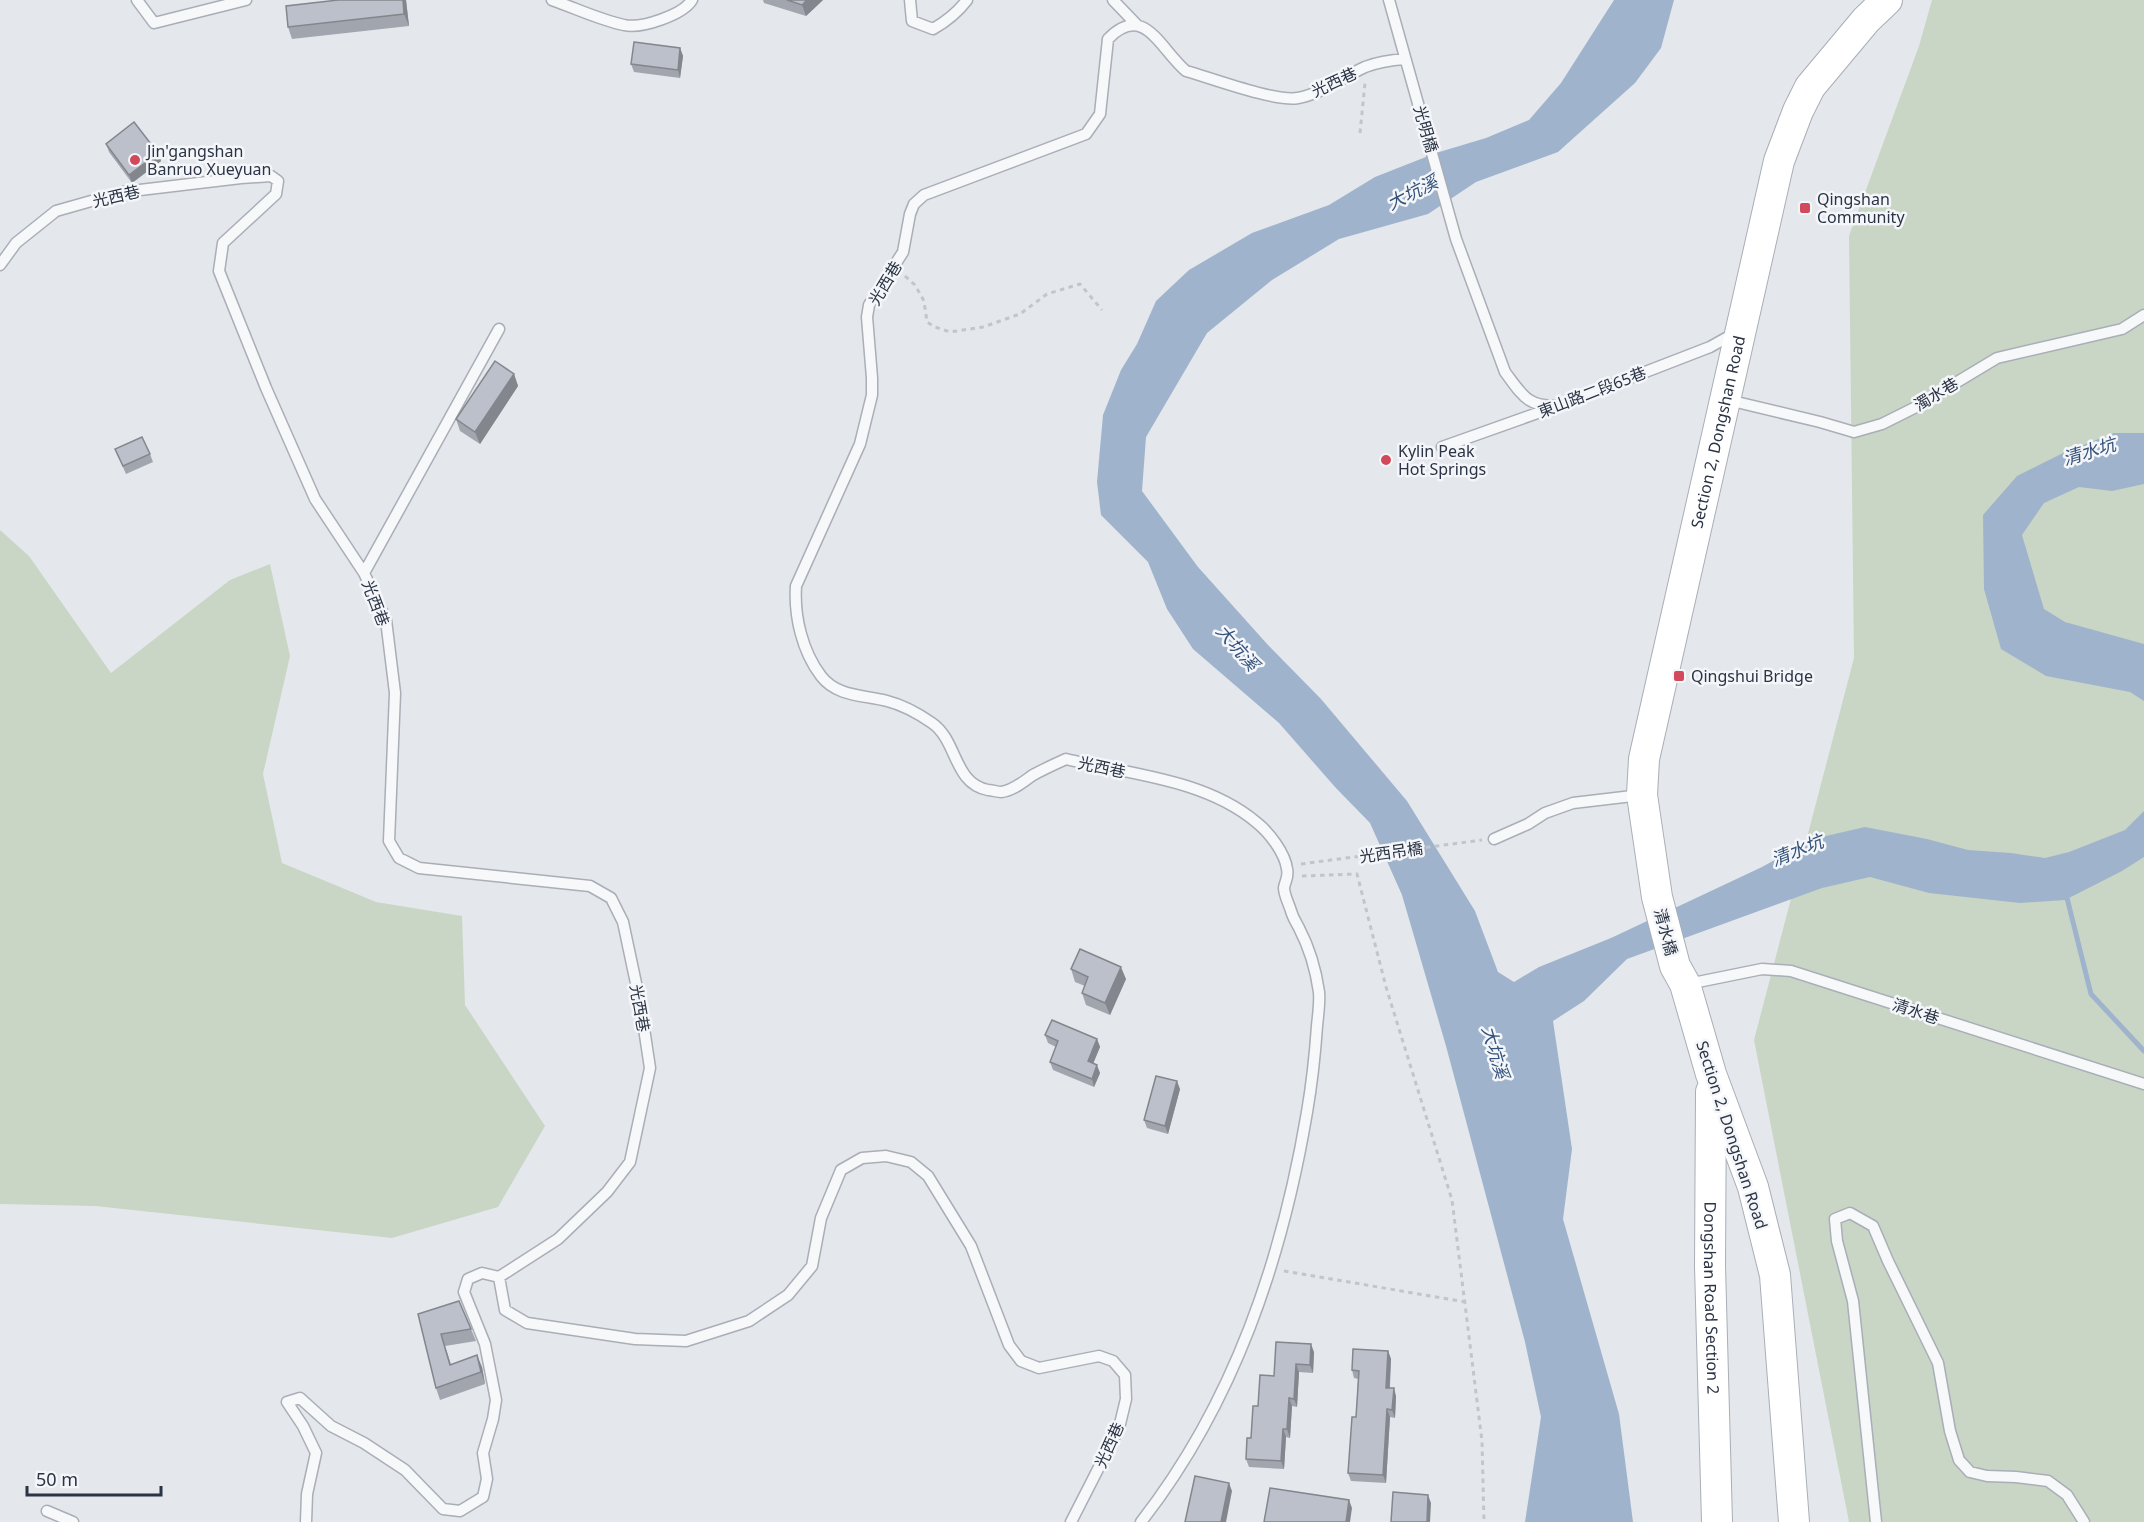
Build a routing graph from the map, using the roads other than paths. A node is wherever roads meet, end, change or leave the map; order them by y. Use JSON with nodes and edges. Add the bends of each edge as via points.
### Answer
{"nodes":[{"id":1,"x":137,"y":0,"type":"edge"},
{"id":2,"x":246,"y":0,"type":"edge"},
{"id":3,"x":552,"y":0,"type":"edge"},
{"id":4,"x":692,"y":0,"type":"edge"},
{"id":5,"x":910,"y":0,"type":"edge"},
{"id":6,"x":967,"y":0,"type":"edge"},
{"id":7,"x":1113,"y":0,"type":"edge"},
{"id":8,"x":1389,"y":0,"type":"edge"},
{"id":9,"x":1887,"y":0,"type":"edge"},
{"id":10,"x":1137,"y":25,"type":"junction"},
{"id":11,"x":1405,"y":59,"type":"junction"},
{"id":12,"x":0,"y":265,"type":"edge"},
{"id":13,"x":2144,"y":315,"type":"edge"},
{"id":14,"x":499,"y":329,"type":"dead end"},
{"id":15,"x":1740,"y":330,"type":"junction"},
{"id":16,"x":1724,"y":399,"type":"junction"},
{"id":17,"x":1560,"y":405,"type":"junction"},
{"id":18,"x":1442,"y":447,"type":"dead end"},
{"id":19,"x":364,"y":573,"type":"junction"},
{"id":20,"x":1642,"y":795,"type":"junction"},
{"id":21,"x":1494,"y":838,"type":"road end"},
{"id":22,"x":1656,"y":897,"type":"joint"},
{"id":23,"x":1680,"y":975,"type":"junction"},
{"id":24,"x":1711,"y":1074,"type":"junction"},
{"id":25,"x":2144,"y":1084,"type":"edge"},
{"id":26,"x":498,"y":1277,"type":"junction"},
{"id":27,"x":47,"y":1511,"type":"dead end"},
{"id":28,"x":73,"y":1522,"type":"edge"},
{"id":29,"x":306,"y":1522,"type":"edge"},
{"id":30,"x":1071,"y":1522,"type":"edge"},
{"id":31,"x":1141,"y":1522,"type":"edge"},
{"id":32,"x":1717,"y":1522,"type":"edge"},
{"id":33,"x":1794,"y":1522,"type":"edge"},
{"id":34,"x":1876,"y":1522,"type":"edge"},
{"id":35,"x":2084,"y":1522,"type":"edge"}],
"edges":[{"from":1,"to":2,"type":"lane","via":[[154,23]]},
{"from":3,"to":4,"type":"lane","via":[[626,26],[661,20],[688,7]]},
{"from":5,"to":6,"type":"lane","via":[[912,21],[933,29]]},
{"from":7,"to":10,"type":"lane"},
{"from":8,"to":11,"type":"lane"},
{"from":9,"to":15,"type":"main road","name":"Section 2, Dongshan Road","via":[[1837,53],[1810,87],[1798,111],[1779,161]]},
{"from":10,"to":11,"type":"lane","name":"光西巷","via":[[1147,28],[1186,71],[1275,97],[1305,96],[1366,66]]},
{"from":10,"to":31,"type":"lane","name":"光西巷","via":[[1125,26],[1107,39],[1100,114],[1086,134],[924,195],[914,204],[903,252],[869,305],[872,395],[860,444],[796,586],[794,606],[802,638],[822,676],[847,694],[889,702],[936,725],[969,782],[1001,792],[1066,759],[1192,787],[1257,822],[1281,852],[1288,871],[1284,888],[1315,972],[1319,995],[1314,1069],[1297,1170],[1248,1335],[1220,1397],[1169,1486]]},
{"from":11,"to":17,"type":"lane","name":"光明橋","via":[[1456,238],[1505,372],[1532,403],[1545,407]]},
{"from":12,"to":19,"type":"lane","name":"光西巷","via":[[16,243],[56,211],[123,192],[241,178],[271,176],[278,181],[276,194],[224,243],[219,271],[315,499]]},
{"from":13,"to":16,"type":"lane","name":"濁水巷","via":[[2122,329],[1997,358],[1914,408],[1854,432]]},
{"from":14,"to":19,"type":"lane"},
{"from":15,"to":16,"type":"main road","name":"Section 2, Dongshan Road"},
{"from":15,"to":17,"type":"lane","name":"東山路二段65巷","via":[[1710,347]]},
{"from":16,"to":20,"type":"main road","name":"Section 2, Dongshan Road","via":[[1644,759]]},
{"from":17,"to":18,"type":"lane","name":"東山路二段65巷"},
{"from":19,"to":26,"type":"lane","name":"光西巷","via":[[386,620],[395,693],[389,841],[399,858],[419,868],[590,886],[611,898],[623,922],[640,1002],[650,1068],[630,1162],[607,1192],[558,1239]]},
{"from":20,"to":21,"type":"lane","via":[[1573,803]]},
{"from":20,"to":22,"type":"main road","name":"Section 2, Dongshan Road"},
{"from":22,"to":23,"type":"main road","name":"清水橋"},
{"from":23,"to":24,"type":"main road","name":"Section 2, Dongshan Road"},
{"from":23,"to":25,"type":"lane","name":"清水巷","via":[[1791,970]]},
{"from":24,"to":32,"type":"main road","name":"Dongshan Road Section 2","via":[[1710,1266]]},
{"from":24,"to":33,"type":"main road","name":"Section 2, Dongshan Road","via":[[1753,1188],[1775,1275]]},
{"from":26,"to":29,"type":"lane","via":[[482,1273],[468,1279],[464,1292],[484,1344],[496,1400],[483,1453],[487,1479],[483,1497],[460,1511],[443,1509],[405,1470],[331,1426],[300,1398],[287,1402],[316,1453],[307,1494]]},
{"from":26,"to":30,"type":"lane","name":"光西巷","via":[[505,1310],[527,1323],[635,1339],[686,1341],[749,1321],[788,1295],[812,1266],[821,1218],[841,1170],[862,1158],[886,1156],[911,1162],[928,1176],[971,1246],[1009,1345],[1021,1361],[1039,1368],[1099,1356],[1113,1361],[1125,1375],[1126,1399],[1119,1428]]},
{"from":27,"to":28,"type":"lane"},
{"from":34,"to":35,"type":"lane","via":[[1853,1301],[1835,1219],[1850,1213],[1873,1226],[1938,1363],[1959,1460],[1970,1472],[2048,1481],[2067,1495]]}]}
